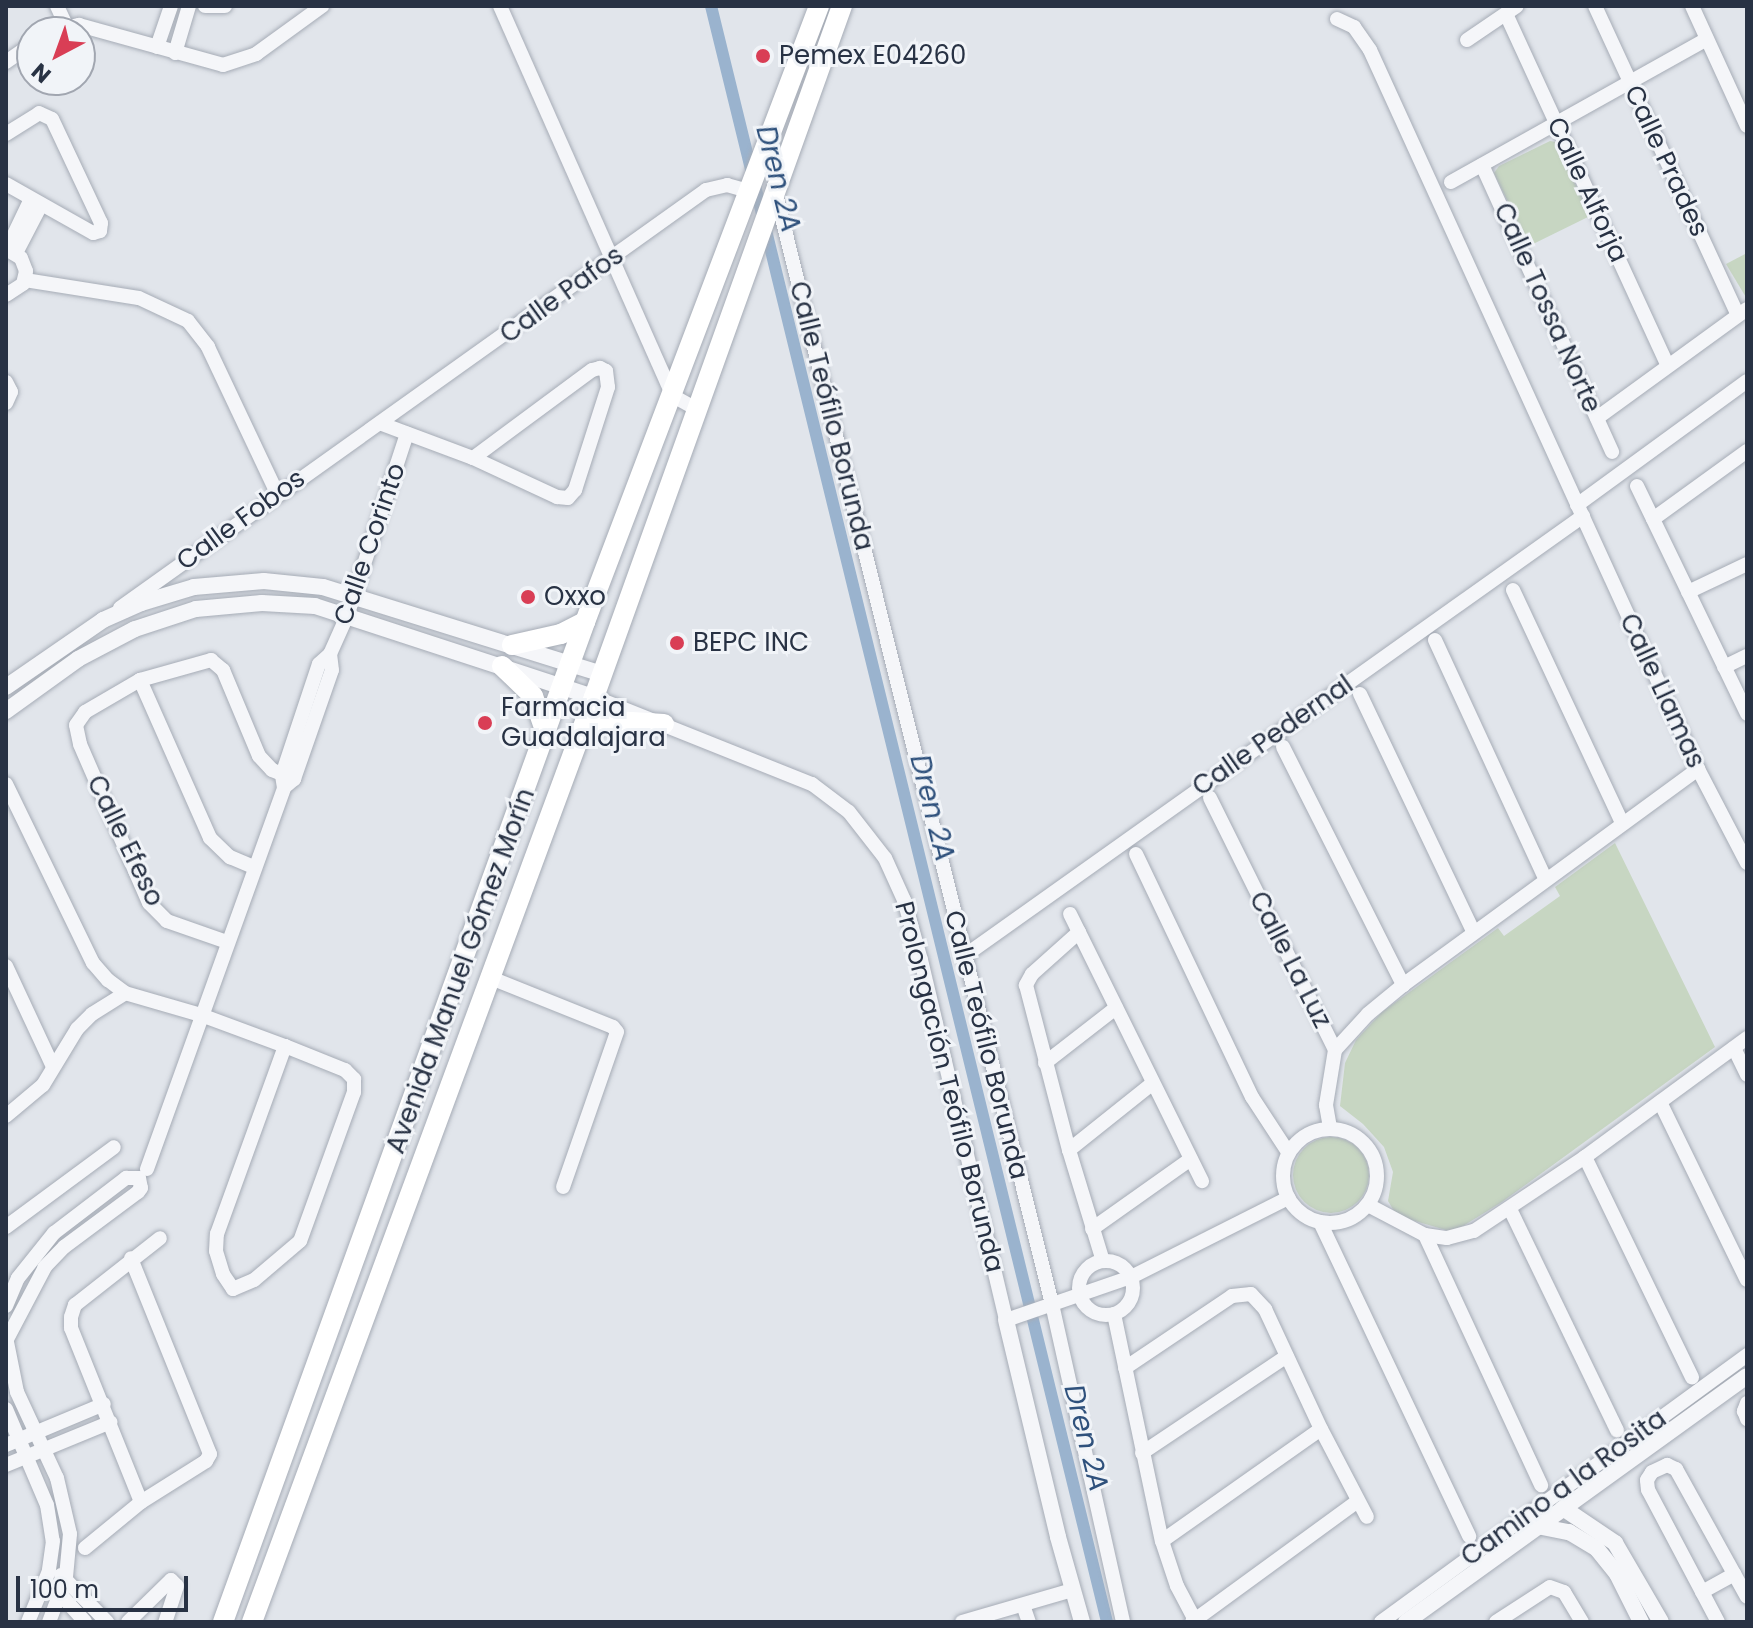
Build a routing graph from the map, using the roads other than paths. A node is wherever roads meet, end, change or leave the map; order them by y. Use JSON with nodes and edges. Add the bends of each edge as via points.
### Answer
{"nodes":[{"id":1,"x":171,"y":6,"type":"edge"},
{"id":2,"x":189,"y":6,"type":"edge"},
{"id":3,"x":205,"y":6,"type":"edge"},
{"id":4,"x":225,"y":6,"type":"edge"},
{"id":5,"x":322,"y":6,"type":"edge"},
{"id":6,"x":500,"y":6,"type":"edge"},
{"id":7,"x":819,"y":6,"type":"edge"},
{"id":8,"x":842,"y":6,"type":"edge"},
{"id":9,"x":1595,"y":6,"type":"edge"},
{"id":10,"x":1692,"y":6,"type":"edge"},
{"id":11,"x":1512,"y":10,"type":"edge"},
{"id":12,"x":1337,"y":19,"type":"dead end"},
{"id":13,"x":96,"y":30,"type":"edge"},
{"id":14,"x":1707,"y":39,"type":"junction"},
{"id":15,"x":1467,"y":40,"type":"dead end"},
{"id":16,"x":157,"y":47,"type":"junction"},
{"id":17,"x":175,"y":53,"type":"junction"},
{"id":18,"x":1630,"y":82,"type":"junction"},
{"id":19,"x":1557,"y":123,"type":"junction"},
{"id":20,"x":1747,"y":126,"type":"edge"},
{"id":21,"x":6,"y":134,"type":"edge"},
{"id":22,"x":1482,"y":165,"type":"junction"},
{"id":23,"x":1451,"y":182,"type":"dead end"},
{"id":24,"x":6,"y":184,"type":"edge"},
{"id":25,"x":750,"y":186,"type":"junction"},
{"id":26,"x":775,"y":190,"type":"junction"},
{"id":27,"x":36,"y":202,"type":"junction"},
{"id":28,"x":10,"y":251,"type":"edge"},
{"id":29,"x":614,"y":258,"type":"junction"},
{"id":30,"x":25,"y":280,"type":"junction"},
{"id":31,"x":6,"y":295,"type":"edge"},
{"id":32,"x":1743,"y":312,"type":"edge"},
{"id":33,"x":1668,"y":366,"type":"junction"},
{"id":34,"x":1747,"y":381,"type":"edge"},
{"id":35,"x":6,"y":382,"type":"edge"},
{"id":36,"x":673,"y":396,"type":"junction"},
{"id":37,"x":6,"y":403,"type":"edge"},
{"id":38,"x":696,"y":409,"type":"junction"},
{"id":39,"x":1597,"y":418,"type":"junction"},
{"id":40,"x":382,"y":424,"type":"junction"},
{"id":41,"x":407,"y":434,"type":"junction"},
{"id":42,"x":1747,"y":451,"type":"edge"},
{"id":43,"x":1612,"y":452,"type":"dead end"},
{"id":44,"x":473,"y":458,"type":"junction"},
{"id":45,"x":1637,"y":486,"type":"dead end"},
{"id":46,"x":277,"y":493,"type":"junction"},
{"id":47,"x":1580,"y":511,"type":"junction"},
{"id":48,"x":1653,"y":519,"type":"junction"},
{"id":49,"x":1747,"y":564,"type":"edge"},
{"id":50,"x":1513,"y":590,"type":"dead end"},
{"id":51,"x":1688,"y":592,"type":"junction"},
{"id":52,"x":354,"y":597,"type":"junction"},
{"id":53,"x":347,"y":616,"type":"junction"},
{"id":54,"x":103,"y":620,"type":"junction"},
{"id":55,"x":585,"y":622,"type":"junction"},
{"id":56,"x":1435,"y":640,"type":"dead end"},
{"id":57,"x":507,"y":643,"type":"junction"},
{"id":58,"x":1747,"y":656,"type":"edge"},
{"id":59,"x":572,"y":664,"type":"junction"},
{"id":60,"x":500,"y":666,"type":"junction"},
{"id":61,"x":1724,"y":667,"type":"junction"},
{"id":62,"x":602,"y":674,"type":"junction"},
{"id":63,"x":140,"y":680,"type":"junction"},
{"id":64,"x":565,"y":686,"type":"junction"},
{"id":65,"x":6,"y":687,"type":"edge"},
{"id":66,"x":1360,"y":694,"type":"dead end"},
{"id":67,"x":594,"y":697,"type":"junction"},
{"id":68,"x":6,"y":711,"type":"edge"},
{"id":69,"x":1747,"y":714,"type":"edge"},
{"id":70,"x":664,"y":724,"type":"junction"},
{"id":71,"x":547,"y":736,"type":"junction"},
{"id":72,"x":579,"y":737,"type":"junction"},
{"id":73,"x":1283,"y":747,"type":"dead end"},
{"id":74,"x":1698,"y":769,"type":"junction"},
{"id":75,"x":287,"y":781,"type":"junction"},
{"id":76,"x":6,"y":784,"type":"edge"},
{"id":77,"x":1210,"y":798,"type":"dead end"},
{"id":78,"x":1622,"y":823,"type":"junction"},
{"id":79,"x":1136,"y":854,"type":"dead end"},
{"id":80,"x":1747,"y":863,"type":"edge"},
{"id":81,"x":253,"y":867,"type":"junction"},
{"id":82,"x":1545,"y":878,"type":"junction"},
{"id":83,"x":1070,"y":914,"type":"dead end"},
{"id":84,"x":1473,"y":931,"type":"junction"},
{"id":85,"x":1079,"y":932,"type":"junction"},
{"id":86,"x":227,"y":942,"type":"junction"},
{"id":87,"x":963,"y":957,"type":"junction"},
{"id":88,"x":6,"y":966,"type":"edge"},
{"id":89,"x":491,"y":978,"type":"junction"},
{"id":90,"x":1403,"y":985,"type":"junction"},
{"id":91,"x":125,"y":993,"type":"junction"},
{"id":92,"x":1116,"y":1008,"type":"junction"},
{"id":93,"x":201,"y":1015,"type":"junction"},
{"id":94,"x":1747,"y":1038,"type":"edge"},
{"id":95,"x":285,"y":1046,"type":"junction"},
{"id":96,"x":1734,"y":1048,"type":"junction"},
{"id":97,"x":1335,"y":1050,"type":"junction"},
{"id":98,"x":1045,"y":1063,"type":"junction"},
{"id":99,"x":53,"y":1067,"type":"junction"},
{"id":100,"x":1747,"y":1075,"type":"edge"},
{"id":101,"x":1153,"y":1083,"type":"junction"},
{"id":102,"x":1660,"y":1102,"type":"junction"},
{"id":103,"x":6,"y":1116,"type":"edge"},
{"id":104,"x":1330,"y":1128,"type":"junction"},
{"id":105,"x":114,"y":1147,"type":"dead end"},
{"id":106,"x":1069,"y":1150,"type":"junction"},
{"id":107,"x":1288,"y":1152,"type":"junction"},
{"id":108,"x":1585,"y":1157,"type":"junction"},
{"id":109,"x":1191,"y":1159,"type":"junction"},
{"id":110,"x":147,"y":1169,"type":"dead end"},
{"id":111,"x":1202,"y":1181,"type":"dead end"},
{"id":112,"x":563,"y":1187,"type":"dead end"},
{"id":113,"x":1288,"y":1198,"type":"junction"},
{"id":114,"x":1368,"y":1205,"type":"junction"},
{"id":115,"x":1510,"y":1209,"type":"junction"},
{"id":116,"x":1320,"y":1222,"type":"junction"},
{"id":117,"x":6,"y":1227,"type":"edge"},
{"id":118,"x":1092,"y":1229,"type":"junction"},
{"id":119,"x":1425,"y":1235,"type":"junction"},
{"id":120,"x":160,"y":1238,"type":"dead end"},
{"id":121,"x":131,"y":1258,"type":"junction"},
{"id":122,"x":1103,"y":1261,"type":"junction"},
{"id":123,"x":1131,"y":1277,"type":"junction"},
{"id":124,"x":1747,"y":1280,"type":"edge"},
{"id":125,"x":1080,"y":1297,"type":"junction"},
{"id":126,"x":1048,"y":1305,"type":"junction"},
{"id":127,"x":6,"y":1306,"type":"edge"},
{"id":128,"x":1114,"y":1314,"type":"junction"},
{"id":129,"x":1010,"y":1318,"type":"junction"},
{"id":130,"x":7,"y":1338,"type":"edge"},
{"id":131,"x":1747,"y":1355,"type":"edge"},
{"id":132,"x":1287,"y":1356,"type":"junction"},
{"id":133,"x":1125,"y":1368,"type":"junction"},
{"id":134,"x":1747,"y":1376,"type":"edge"},
{"id":135,"x":1692,"y":1377,"type":"dead end"},
{"id":136,"x":104,"y":1404,"type":"junction"},
{"id":137,"x":6,"y":1409,"type":"edge"},
{"id":138,"x":111,"y":1422,"type":"junction"},
{"id":139,"x":1321,"y":1429,"type":"junction"},
{"id":140,"x":1617,"y":1430,"type":"dead end"},
{"id":141,"x":36,"y":1432,"type":"junction"},
{"id":142,"x":12,"y":1442,"type":"edge"},
{"id":143,"x":43,"y":1449,"type":"junction"},
{"id":144,"x":1142,"y":1453,"type":"junction"},
{"id":145,"x":26,"y":1456,"type":"junction"},
{"id":146,"x":6,"y":1465,"type":"edge"},
{"id":147,"x":1541,"y":1485,"type":"dead end"},
{"id":148,"x":1358,"y":1501,"type":"junction"},
{"id":149,"x":141,"y":1502,"type":"junction"},
{"id":150,"x":1563,"y":1508,"type":"junction"},
{"id":151,"x":1367,"y":1517,"type":"dead end"},
{"id":152,"x":1537,"y":1526,"type":"junction"},
{"id":153,"x":1469,"y":1536,"type":"dead end"},
{"id":154,"x":1162,"y":1541,"type":"junction"},
{"id":155,"x":85,"y":1548,"type":"dead end"},
{"id":156,"x":49,"y":1571,"type":"junction"},
{"id":157,"x":1734,"y":1574,"type":"junction"},
{"id":158,"x":66,"y":1577,"type":"junction"},
{"id":159,"x":1072,"y":1590,"type":"junction"},
{"id":160,"x":1702,"y":1592,"type":"junction"},
{"id":161,"x":61,"y":1595,"type":"junction"},
{"id":162,"x":1747,"y":1597,"type":"edge"},
{"id":163,"x":1023,"y":1605,"type":"junction"},
{"id":164,"x":1194,"y":1621,"type":"edge"},
{"id":165,"x":28,"y":1622,"type":"edge"},
{"id":166,"x":49,"y":1622,"type":"edge"},
{"id":167,"x":85,"y":1622,"type":"edge"},
{"id":168,"x":107,"y":1622,"type":"edge"},
{"id":169,"x":128,"y":1622,"type":"edge"},
{"id":170,"x":165,"y":1622,"type":"edge"},
{"id":171,"x":223,"y":1622,"type":"edge"},
{"id":172,"x":252,"y":1622,"type":"edge"},
{"id":173,"x":962,"y":1622,"type":"edge"},
{"id":174,"x":1029,"y":1622,"type":"edge"},
{"id":175,"x":1082,"y":1622,"type":"edge"},
{"id":176,"x":1123,"y":1622,"type":"edge"},
{"id":177,"x":1381,"y":1622,"type":"edge"},
{"id":178,"x":1406,"y":1622,"type":"edge"},
{"id":179,"x":1496,"y":1622,"type":"edge"},
{"id":180,"x":1582,"y":1622,"type":"edge"},
{"id":181,"x":1641,"y":1622,"type":"edge"},
{"id":182,"x":1661,"y":1622,"type":"edge"},
{"id":183,"x":1718,"y":1622,"type":"edge"}],
"edges":[{"from":1,"to":16,"type":"street"},
{"from":2,"to":17,"type":"street"},
{"from":3,"to":4,"type":"street"},
{"from":5,"to":17,"type":"street","via":[[241,61],[210,63]]},
{"from":6,"to":29,"type":"street"},
{"from":7,"to":25,"type":"main road","name":"Avenida Manuel Gómez Morín"},
{"from":8,"to":26,"type":"main road","name":"Avenida Manuel Gómez Morín"},
{"from":9,"to":18,"type":"street","name":"Calle Prades"},
{"from":10,"to":14,"type":"street"},
{"from":11,"to":15,"type":"street"},
{"from":11,"to":19,"type":"street","name":"Calle Alforja"},
{"from":12,"to":47,"type":"street","name":"Calle Llamas","via":[[1354,27],[1370,50]]},
{"from":13,"to":16,"type":"street"},
{"from":14,"to":18,"type":"street"},
{"from":14,"to":20,"type":"street"},
{"from":16,"to":17,"type":"street"},
{"from":18,"to":19,"type":"street"},
{"from":18,"to":32,"type":"street","name":"Calle Prades"},
{"from":19,"to":22,"type":"street"},
{"from":19,"to":33,"type":"street","name":"Calle Alforja"},
{"from":21,"to":27,"type":"street","via":[[39,113],[52,119],[101,223],[100,231],[93,233]]},
{"from":22,"to":23,"type":"street"},
{"from":22,"to":39,"type":"street","name":"Calle Tossa Norte"},
{"from":24,"to":27,"type":"street"},
{"from":25,"to":29,"type":"street","name":"Calle Pafos","via":[[706,190]]},
{"from":25,"to":36,"type":"main road","name":"Avenida Manuel Gómez Morín"},
{"from":26,"to":38,"type":"main road","name":"Avenida Manuel Gómez Morín"},
{"from":26,"to":87,"type":"street","name":"Calle Teófilo Borunda"},
{"from":27,"to":28,"type":"street"},
{"from":28,"to":30,"type":"street","via":[[24,264]]},
{"from":29,"to":36,"type":"street"},
{"from":29,"to":40,"type":"street","name":"Calle Pafos"},
{"from":30,"to":31,"type":"street"},
{"from":30,"to":46,"type":"street","via":[[139,298],[188,321],[208,347]]},
{"from":32,"to":33,"type":"street"},
{"from":33,"to":39,"type":"street"},
{"from":34,"to":47,"type":"street","name":"Calle Pedernal"},
{"from":35,"to":37,"type":"street","via":[[11,392]]},
{"from":36,"to":38,"type":"street"},
{"from":36,"to":55,"type":"main road","name":"Avenida Manuel Gómez Morín"},
{"from":38,"to":62,"type":"main road","name":"Avenida Manuel Gómez Morín"},
{"from":39,"to":43,"type":"street","name":"Calle Tossa Norte"},
{"from":40,"to":41,"type":"street"},
{"from":40,"to":46,"type":"street","name":"Calle Fobos"},
{"from":41,"to":44,"type":"street"},
{"from":41,"to":52,"type":"street","name":"Calle Corinto"},
{"from":42,"to":48,"type":"street"},
{"from":44,"to":44,"type":"street","via":[[568,498],[608,387],[606,371],[600,368],[583,376]]},
{"from":45,"to":48,"type":"street"},
{"from":46,"to":54,"type":"street","name":"Calle Fobos"},
{"from":47,"to":74,"type":"street","name":"Calle Llamas"},
{"from":47,"to":87,"type":"street","name":"Calle Pedernal"},
{"from":48,"to":51,"type":"street"},
{"from":49,"to":51,"type":"street"},
{"from":50,"to":78,"type":"street"},
{"from":51,"to":61,"type":"street"},
{"from":52,"to":53,"type":"street","name":"Calle Corinto"},
{"from":52,"to":54,"type":"street","via":[[293,582],[225,582],[166,594]]},
{"from":52,"to":57,"type":"street"},
{"from":53,"to":60,"type":"street","name":"Prolongación Teófilo Borunda"},
{"from":53,"to":68,"type":"street","name":"Prolongación Teófilo Borunda","via":[[315,606],[262,603],[196,609],[135,629],[78,659]]},
{"from":53,"to":75,"type":"street","name":"Calle Corinto","via":[[330,654],[319,664]]},
{"from":54,"to":65,"type":"street"},
{"from":55,"to":57,"type":"main road","via":[[561,634]]},
{"from":55,"to":59,"type":"main road","name":"Avenida Manuel Gómez Morín"},
{"from":56,"to":82,"type":"street"},
{"from":57,"to":59,"type":"street"},
{"from":57,"to":60,"type":"street"},
{"from":58,"to":61,"type":"street"},
{"from":59,"to":62,"type":"street"},
{"from":59,"to":64,"type":"main road","name":"Avenida Manuel Gómez Morín"},
{"from":60,"to":64,"type":"street","name":"Prolongación Teófilo Borunda"},
{"from":60,"to":71,"type":"main road","via":[[533,696]]},
{"from":61,"to":69,"type":"street"},
{"from":62,"to":67,"type":"main road","name":"Avenida Manuel Gómez Morín"},
{"from":63,"to":75,"type":"street","via":[[211,660],[223,670],[259,756]]},
{"from":63,"to":81,"type":"street","via":[[210,838],[230,857]]},
{"from":63,"to":86,"type":"street","name":"Calle Efeso","via":[[79,718],[80,744],[149,903],[167,921]]},
{"from":64,"to":67,"type":"street","name":"Prolongación Teófilo Borunda"},
{"from":64,"to":71,"type":"main road","name":"Avenida Manuel Gómez Morín"},
{"from":66,"to":84,"type":"street"},
{"from":67,"to":70,"type":"street","name":"Prolongación Teófilo Borunda"},
{"from":67,"to":72,"type":"main road","name":"Avenida Manuel Gómez Morín"},
{"from":70,"to":72,"type":"main road","via":[[615,721]]},
{"from":70,"to":129,"type":"street","name":"Prolongación Teófilo Borunda","via":[[812,784],[849,812],[885,858],[917,947]]},
{"from":71,"to":171,"type":"main road","name":"Avenida Manuel Gómez Morín"},
{"from":72,"to":89,"type":"main road","name":"Avenida Manuel Gómez Morín"},
{"from":73,"to":90,"type":"street"},
{"from":74,"to":78,"type":"street"},
{"from":74,"to":80,"type":"street","name":"Calle Llamas"},
{"from":75,"to":81,"type":"street","name":"Calle Corinto"},
{"from":76,"to":91,"type":"street","via":[[93,963]]},
{"from":77,"to":97,"type":"street","name":"Calle La Luz"},
{"from":78,"to":82,"type":"street"},
{"from":79,"to":107,"type":"street","via":[[1252,1097]]},
{"from":81,"to":86,"type":"street","name":"Calle Corinto"},
{"from":82,"to":84,"type":"street"},
{"from":83,"to":85,"type":"street"},
{"from":84,"to":90,"type":"street"},
{"from":85,"to":92,"type":"street"},
{"from":85,"to":98,"type":"street","via":[[1028,980]]},
{"from":86,"to":93,"type":"street","name":"Calle Corinto"},
{"from":87,"to":126,"type":"street","name":"Calle Teófilo Borunda"},
{"from":88,"to":99,"type":"street"},
{"from":89,"to":112,"type":"street","via":[[617,1032]]},
{"from":89,"to":172,"type":"main road","name":"Avenida Manuel Gómez Morín"},
{"from":90,"to":97,"type":"street"},
{"from":91,"to":93,"type":"street"},
{"from":91,"to":99,"type":"street","via":[[77,1029]]},
{"from":92,"to":98,"type":"street"},
{"from":92,"to":101,"type":"street"},
{"from":93,"to":95,"type":"street"},
{"from":93,"to":110,"type":"street","name":"Calle Corinto"},
{"from":94,"to":96,"type":"street"},
{"from":95,"to":95,"type":"street","via":[[217,1234],[216,1251],[233,1289],[254,1280],[300,1241],[354,1092],[354,1079],[345,1070]]},
{"from":96,"to":100,"type":"street"},
{"from":96,"to":102,"type":"street"},
{"from":97,"to":104,"type":"street","name":"Calle La Luz","via":[[1326,1105]]},
{"from":98,"to":106,"type":"street"},
{"from":99,"to":103,"type":"street","via":[[34,1096]]},
{"from":101,"to":106,"type":"street"},
{"from":101,"to":109,"type":"street"},
{"from":102,"to":108,"type":"street"},
{"from":102,"to":124,"type":"street"},
{"from":104,"to":107,"type":"street","via":[[1306,1134]]},
{"from":104,"to":114,"type":"street","via":[[1345,1130],[1369,1148],[1378,1177]]},
{"from":105,"to":117,"type":"street"},
{"from":106,"to":118,"type":"street"},
{"from":107,"to":113,"type":"street","via":[[1282,1175]]},
{"from":108,"to":115,"type":"street"},
{"from":108,"to":135,"type":"street"},
{"from":109,"to":111,"type":"street"},
{"from":109,"to":118,"type":"street"},
{"from":113,"to":116,"type":"street","via":[[1307,1218]]},
{"from":113,"to":123,"type":"street"},
{"from":114,"to":116,"type":"street","via":[[1345,1221]]},
{"from":114,"to":119,"type":"street"},
{"from":115,"to":119,"type":"street","via":[[1461,1236]]},
{"from":115,"to":140,"type":"street"},
{"from":116,"to":153,"type":"street"},
{"from":118,"to":122,"type":"street"},
{"from":119,"to":147,"type":"street"},
{"from":120,"to":121,"type":"street"},
{"from":121,"to":136,"type":"street","via":[[75,1305],[71,1317]]},
{"from":121,"to":149,"type":"street","via":[[210,1454]]},
{"from":122,"to":123,"type":"street","via":[[1121,1265]]},
{"from":122,"to":125,"type":"street","via":[[1081,1277]]},
{"from":123,"to":125,"type":"street"},
{"from":123,"to":128,"type":"street","via":[[1132,1297]]},
{"from":125,"to":126,"type":"street"},
{"from":125,"to":128,"type":"street","via":[[1097,1314]]},
{"from":126,"to":129,"type":"street"},
{"from":126,"to":176,"type":"street","name":"Calle Teófilo Borunda"},
{"from":127,"to":130,"type":"street","via":[[32,1256],[54,1233],[126,1178],[139,1178],[138,1192],[45,1267]]},
{"from":128,"to":133,"type":"street"},
{"from":129,"to":159,"type":"street"},
{"from":130,"to":141,"type":"street","via":[[17,1392]]},
{"from":131,"to":177,"type":"street","name":"Camino a la Rosita"},
{"from":132,"to":133,"type":"street","via":[[1265,1309],[1251,1294],[1232,1296]]},
{"from":132,"to":139,"type":"street"},
{"from":132,"to":144,"type":"street"},
{"from":133,"to":144,"type":"street"},
{"from":134,"to":150,"type":"street","name":"Camino a la Rosita"},
{"from":136,"to":138,"type":"street"},
{"from":136,"to":141,"type":"street"},
{"from":137,"to":142,"type":"street"},
{"from":138,"to":143,"type":"street"},
{"from":138,"to":149,"type":"street"},
{"from":139,"to":148,"type":"street"},
{"from":139,"to":154,"type":"street"},
{"from":141,"to":142,"type":"street"},
{"from":141,"to":143,"type":"street"},
{"from":142,"to":145,"type":"street"},
{"from":143,"to":145,"type":"street"},
{"from":143,"to":158,"type":"street","via":[[68,1523]]},
{"from":144,"to":154,"type":"street"},
{"from":145,"to":146,"type":"street"},
{"from":145,"to":156,"type":"street","via":[[47,1505],[53,1541]]},
{"from":148,"to":151,"type":"street"},
{"from":148,"to":164,"type":"street"},
{"from":149,"to":155,"type":"street"},
{"from":150,"to":152,"type":"street","name":"Camino a la Rosita"},
{"from":150,"to":182,"type":"street","via":[[1615,1543]]},
{"from":152,"to":178,"type":"street","name":"Camino a la Rosita"},
{"from":152,"to":181,"type":"street","via":[[1569,1532],[1597,1549],[1617,1574]]},
{"from":154,"to":164,"type":"street"},
{"from":156,"to":158,"type":"street"},
{"from":156,"to":165,"type":"street"},
{"from":157,"to":160,"type":"street"},
{"from":157,"to":160,"type":"street","via":[[1676,1469],[1667,1465],[1652,1472],[1648,1490]]},
{"from":157,"to":162,"type":"street"},
{"from":158,"to":161,"type":"street"},
{"from":158,"to":168,"type":"street"},
{"from":159,"to":163,"type":"street"},
{"from":159,"to":175,"type":"street"},
{"from":160,"to":183,"type":"street"},
{"from":161,"to":166,"type":"street"},
{"from":161,"to":167,"type":"street"},
{"from":163,"to":173,"type":"street"},
{"from":163,"to":174,"type":"street"},
{"from":169,"to":170,"type":"street","via":[[171,1580],[177,1586]]},
{"from":179,"to":180,"type":"street","via":[[1550,1587],[1564,1592]]}]}
